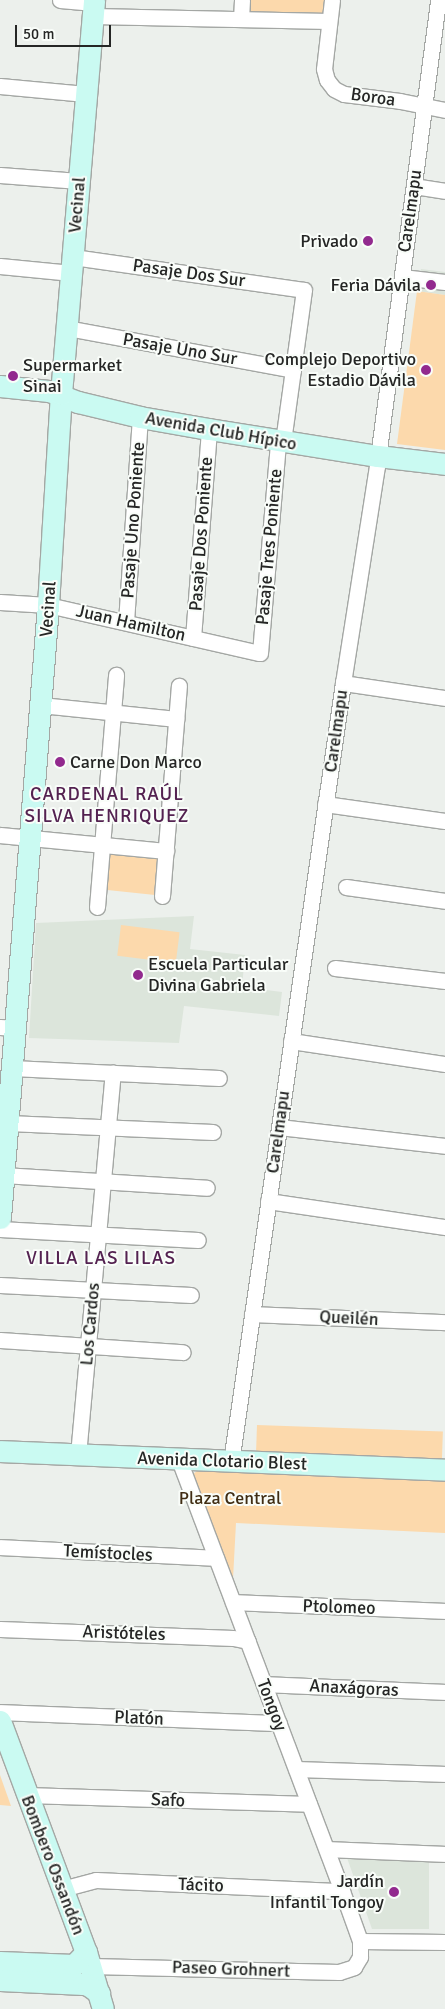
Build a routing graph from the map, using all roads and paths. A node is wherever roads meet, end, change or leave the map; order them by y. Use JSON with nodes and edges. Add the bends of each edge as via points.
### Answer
{"nodes":[{"id":1,"x":60,"y":0,"type":"edge"},
{"id":2,"x":242,"y":0,"type":"edge"},
{"id":3,"x":332,"y":0,"type":"edge"},
{"id":4,"x":438,"y":0,"type":"edge"},
{"id":5,"x":94,"y":6,"type":"edge"},
{"id":6,"x":241,"y":19,"type":"junction"},
{"id":7,"x":329,"y":21,"type":"junction"},
{"id":8,"x":440,"y":30,"type":"edge"},
{"id":9,"x":0,"y":86,"type":"edge"},
{"id":10,"x":86,"y":94,"type":"junction"},
{"id":11,"x":424,"y":107,"type":"junction"},
{"id":12,"x":445,"y":110,"type":"edge"},
{"id":13,"x":0,"y":174,"type":"edge"},
{"id":14,"x":79,"y":181,"type":"junction"},
{"id":15,"x":414,"y":186,"type":"junction"},
{"id":16,"x":445,"y":191,"type":"edge"},
{"id":17,"x":72,"y":265,"type":"junction"},
{"id":18,"x":0,"y":269,"type":"edge"},
{"id":19,"x":402,"y":277,"type":"junction"},
{"id":20,"x":445,"y":282,"type":"edge"},
{"id":21,"x":304,"y":290,"type":"joint"},
{"id":22,"x":67,"y":328,"type":"junction"},
{"id":23,"x":293,"y":370,"type":"junction"},
{"id":24,"x":0,"y":386,"type":"edge"},
{"id":25,"x":62,"y":394,"type":"junction"},
{"id":26,"x":140,"y":417,"type":"junction"},
{"id":27,"x":208,"y":430,"type":"junction"},
{"id":28,"x":280,"y":442,"type":"junction"},
{"id":29,"x":378,"y":456,"type":"junction"},
{"id":30,"x":445,"y":464,"type":"edge"},
{"id":31,"x":0,"y":602,"type":"edge"},
{"id":32,"x":48,"y":604,"type":"junction"},
{"id":33,"x":126,"y":622,"type":"junction"},
{"id":34,"x":193,"y":638,"type":"junction"},
{"id":35,"x":260,"y":653,"type":"joint"},
{"id":36,"x":116,"y":675,"type":"dead end"},
{"id":37,"x":342,"y":683,"type":"junction"},
{"id":38,"x":179,"y":686,"type":"dead end"},
{"id":39,"x":445,"y":698,"type":"edge"},
{"id":40,"x":40,"y":705,"type":"junction"},
{"id":41,"x":113,"y":712,"type":"junction"},
{"id":42,"x":176,"y":719,"type":"junction"},
{"id":43,"x":325,"y":804,"type":"junction"},
{"id":44,"x":445,"y":821,"type":"edge"},
{"id":45,"x":0,"y":835,"type":"edge"},
{"id":46,"x":28,"y":838,"type":"junction"},
{"id":47,"x":102,"y":846,"type":"junction"},
{"id":48,"x":166,"y":850,"type":"junction"},
{"id":49,"x":346,"y":887,"type":"dead end"},
{"id":50,"x":162,"y":896,"type":"dead end"},
{"id":51,"x":445,"y":900,"type":"edge"},
{"id":52,"x":97,"y":907,"type":"dead end"},
{"id":53,"x":335,"y":968,"type":"dead end"},
{"id":54,"x":445,"y":981,"type":"edge"},
{"id":55,"x":8,"y":1027,"type":"edge"},
{"id":56,"x":291,"y":1042,"type":"junction"},
{"id":57,"x":445,"y":1064,"type":"edge"},
{"id":58,"x":12,"y":1068,"type":"junction"},
{"id":59,"x":113,"y":1073,"type":"junction"},
{"id":60,"x":219,"y":1078,"type":"dead end"},
{"id":61,"x":8,"y":1122,"type":"junction"},
{"id":62,"x":108,"y":1127,"type":"junction"},
{"id":63,"x":279,"y":1127,"type":"junction"},
{"id":64,"x":213,"y":1132,"type":"dead end"},
{"id":65,"x":445,"y":1146,"type":"edge"},
{"id":66,"x":4,"y":1175,"type":"junction"},
{"id":67,"x":103,"y":1182,"type":"junction"},
{"id":68,"x":206,"y":1188,"type":"dead end"},
{"id":69,"x":268,"y":1201,"type":"junction"},
{"id":70,"x":0,"y":1218,"type":"edge"},
{"id":71,"x":445,"y":1227,"type":"edge"},
{"id":72,"x":0,"y":1230,"type":"edge"},
{"id":73,"x":98,"y":1235,"type":"junction"},
{"id":74,"x":198,"y":1240,"type":"dead end"},
{"id":75,"x":0,"y":1285,"type":"edge"},
{"id":76,"x":94,"y":1290,"type":"junction"},
{"id":77,"x":191,"y":1295,"type":"dead end"},
{"id":78,"x":252,"y":1314,"type":"junction"},
{"id":79,"x":445,"y":1322,"type":"edge"},
{"id":80,"x":0,"y":1340,"type":"edge"},
{"id":81,"x":88,"y":1346,"type":"junction"},
{"id":82,"x":183,"y":1352,"type":"dead end"},
{"id":83,"x":0,"y":1451,"type":"edge"},
{"id":84,"x":78,"y":1455,"type":"junction"},
{"id":85,"x":179,"y":1459,"type":"junction"},
{"id":86,"x":231,"y":1462,"type":"junction"},
{"id":87,"x":445,"y":1470,"type":"edge"},
{"id":88,"x":0,"y":1547,"type":"edge"},
{"id":89,"x":216,"y":1558,"type":"junction"},
{"id":90,"x":233,"y":1602,"type":"junction"},
{"id":91,"x":445,"y":1612,"type":"edge"},
{"id":92,"x":0,"y":1629,"type":"edge"},
{"id":93,"x":248,"y":1641,"type":"junction"},
{"id":94,"x":264,"y":1684,"type":"junction"},
{"id":95,"x":445,"y":1692,"type":"edge"},
{"id":96,"x":0,"y":1712,"type":"edge"},
{"id":97,"x":0,"y":1721,"type":"edge"},
{"id":98,"x":278,"y":1723,"type":"junction"},
{"id":99,"x":296,"y":1769,"type":"junction"},
{"id":100,"x":445,"y":1774,"type":"edge"},
{"id":101,"x":26,"y":1795,"type":"junction"},
{"id":102,"x":310,"y":1804,"type":"junction"},
{"id":103,"x":327,"y":1849,"type":"junction"},
{"id":104,"x":445,"y":1854,"type":"edge"},
{"id":105,"x":62,"y":1889,"type":"junction"},
{"id":106,"x":342,"y":1891,"type":"junction"},
{"id":107,"x":445,"y":1942,"type":"edge"},
{"id":108,"x":360,"y":1946,"type":"junction"},
{"id":109,"x":88,"y":1959,"type":"junction"},
{"id":110,"x":0,"y":1962,"type":"edge"},
{"id":111,"x":0,"y":1980,"type":"edge"},
{"id":112,"x":101,"y":2001,"type":"edge"}],
"edges":[{"from":1,"to":5,"type":"street"},
{"from":2,"to":6,"type":"street"},
{"from":3,"to":7,"type":"street","name":"Boroa"},
{"from":4,"to":8,"type":"street","name":"Carelmapu"},
{"from":5,"to":6,"type":"street"},
{"from":5,"to":10,"type":"street","name":"Vecinal"},
{"from":6,"to":7,"type":"street"},
{"from":7,"to":11,"type":"street","name":"Boroa","via":[[324,69],[334,88],[344,94],[400,100]]},
{"from":8,"to":11,"type":"street","name":"Carelmapu"},
{"from":9,"to":10,"type":"street"},
{"from":10,"to":14,"type":"street","name":"Vecinal"},
{"from":11,"to":12,"type":"street","name":"Boroa"},
{"from":11,"to":15,"type":"street","name":"Carelmapu"},
{"from":13,"to":14,"type":"street"},
{"from":14,"to":17,"type":"street","name":"Vecinal"},
{"from":15,"to":16,"type":"street"},
{"from":15,"to":19,"type":"street","name":"Carelmapu"},
{"from":17,"to":18,"type":"street","name":"Pasaje Dos Sur"},
{"from":17,"to":21,"type":"street","name":"Pasaje Dos Sur"},
{"from":17,"to":22,"type":"street","name":"Vecinal"},
{"from":19,"to":20,"type":"street"},
{"from":19,"to":29,"type":"street","name":"Carelmapu"},
{"from":21,"to":23,"type":"street","name":"Pasaje Tres Poniente"},
{"from":22,"to":23,"type":"street","name":"Pasaje Uno Sur"},
{"from":22,"to":25,"type":"street","name":"Vecinal"},
{"from":23,"to":28,"type":"street","name":"Pasaje Tres Poniente"},
{"from":24,"to":25,"type":"street","name":"Avenida Club Hípico"},
{"from":25,"to":26,"type":"street","name":"Avenida Club Hípico","via":[[78,402]]},
{"from":25,"to":32,"type":"street","name":"Vecinal"},
{"from":26,"to":27,"type":"street","name":"Avenida Club Hípico"},
{"from":26,"to":33,"type":"street","name":"Pasaje Uno Poniente"},
{"from":27,"to":28,"type":"street","name":"Avenida Club Hípico"},
{"from":27,"to":34,"type":"street","name":"Pasaje Dos Poniente"},
{"from":28,"to":29,"type":"street","name":"Avenida Club Hípico"},
{"from":28,"to":35,"type":"street","name":"Pasaje Tres Poniente"},
{"from":29,"to":30,"type":"street","name":"Avenida Club Hípico"},
{"from":29,"to":37,"type":"street","name":"Carelmapu"},
{"from":31,"to":32,"type":"street","name":"Juan Hamilton"},
{"from":32,"to":33,"type":"street","name":"Juan Hamilton"},
{"from":32,"to":40,"type":"street","name":"Vecinal"},
{"from":33,"to":34,"type":"street","name":"Juan Hamilton"},
{"from":34,"to":35,"type":"street","name":"Juan Hamilton"},
{"from":36,"to":41,"type":"street"},
{"from":37,"to":39,"type":"street"},
{"from":37,"to":43,"type":"street","name":"Carelmapu"},
{"from":38,"to":42,"type":"street"},
{"from":40,"to":41,"type":"street"},
{"from":40,"to":46,"type":"street","name":"Vecinal"},
{"from":41,"to":42,"type":"street"},
{"from":41,"to":47,"type":"street"},
{"from":42,"to":48,"type":"street"},
{"from":43,"to":44,"type":"street"},
{"from":43,"to":56,"type":"street","name":"Carelmapu"},
{"from":45,"to":46,"type":"street"},
{"from":46,"to":47,"type":"street"},
{"from":46,"to":55,"type":"street","name":"Vecinal"},
{"from":47,"to":48,"type":"street"},
{"from":47,"to":52,"type":"street"},
{"from":48,"to":50,"type":"street"},
{"from":49,"to":51,"type":"street"},
{"from":53,"to":54,"type":"street"},
{"from":55,"to":58,"type":"street","name":"Vecinal"},
{"from":56,"to":57,"type":"street"},
{"from":56,"to":63,"type":"street","name":"Carelmapu"},
{"from":58,"to":59,"type":"street"},
{"from":58,"to":61,"type":"street","name":"Vecinal"},
{"from":59,"to":60,"type":"street"},
{"from":59,"to":62,"type":"street","name":"Los Cardos"},
{"from":61,"to":62,"type":"street"},
{"from":61,"to":66,"type":"street","name":"Vecinal"},
{"from":62,"to":64,"type":"street"},
{"from":62,"to":67,"type":"street","name":"Los Cardos"},
{"from":63,"to":65,"type":"street"},
{"from":63,"to":69,"type":"street","name":"Carelmapu"},
{"from":66,"to":67,"type":"street"},
{"from":66,"to":70,"type":"street","name":"Vecinal"},
{"from":67,"to":68,"type":"street"},
{"from":67,"to":73,"type":"street","name":"Los Cardos"},
{"from":69,"to":71,"type":"street"},
{"from":69,"to":78,"type":"street","name":"Carelmapu"},
{"from":72,"to":73,"type":"street"},
{"from":73,"to":74,"type":"street"},
{"from":73,"to":76,"type":"street","name":"Los Cardos"},
{"from":75,"to":76,"type":"street"},
{"from":76,"to":77,"type":"street"},
{"from":76,"to":81,"type":"street","name":"Los Cardos"},
{"from":78,"to":79,"type":"street","name":"Queilén"},
{"from":78,"to":86,"type":"street","name":"Carelmapu"},
{"from":80,"to":81,"type":"street"},
{"from":81,"to":82,"type":"street"},
{"from":81,"to":84,"type":"street","name":"Los Cardos"},
{"from":83,"to":84,"type":"street","name":"Avenida Clotario Blest"},
{"from":84,"to":85,"type":"street","name":"Avenida Clotario Blest"},
{"from":85,"to":86,"type":"street","name":"Avenida Clotario Blest"},
{"from":85,"to":89,"type":"street","name":"Tongoy"},
{"from":86,"to":87,"type":"street","name":"Avenida Clotario Blest"},
{"from":88,"to":89,"type":"street","name":"Temístocles"},
{"from":89,"to":90,"type":"street","name":"Tongoy"},
{"from":90,"to":91,"type":"street","name":"Ptolomeo"},
{"from":90,"to":93,"type":"street","name":"Tongoy"},
{"from":92,"to":93,"type":"street","name":"Aristóteles"},
{"from":93,"to":94,"type":"street","name":"Tongoy"},
{"from":94,"to":95,"type":"street","name":"Anaxágoras"},
{"from":94,"to":98,"type":"street","name":"Tongoy"},
{"from":96,"to":98,"type":"street","name":"Platón"},
{"from":97,"to":101,"type":"street","name":"Bombero Ossandón"},
{"from":98,"to":99,"type":"street","name":"Tongoy"},
{"from":99,"to":100,"type":"street"},
{"from":99,"to":102,"type":"street","name":"Tongoy"},
{"from":101,"to":102,"type":"street","name":"Safo"},
{"from":101,"to":105,"type":"street","name":"Bombero Ossandón"},
{"from":102,"to":103,"type":"street","name":"Tongoy"},
{"from":103,"to":104,"type":"street"},
{"from":103,"to":106,"type":"street","name":"Tongoy"},
{"from":105,"to":106,"type":"street","name":"Tácito","via":[[96,1880]]},
{"from":105,"to":109,"type":"street","name":"Bombero Ossandón"},
{"from":106,"to":108,"type":"street","name":"Tongoy"},
{"from":107,"to":108,"type":"street"},
{"from":108,"to":109,"type":"street","name":"Paseo Grohnert","via":[[354,1967],[339,1972],[106,1965]]},
{"from":109,"to":110,"type":"street","via":[[74,1965]]},
{"from":109,"to":112,"type":"street","name":"Bombero Ossandón"},
{"from":111,"to":112,"type":"street","via":[[83,1984],[94,1988]]}]}
